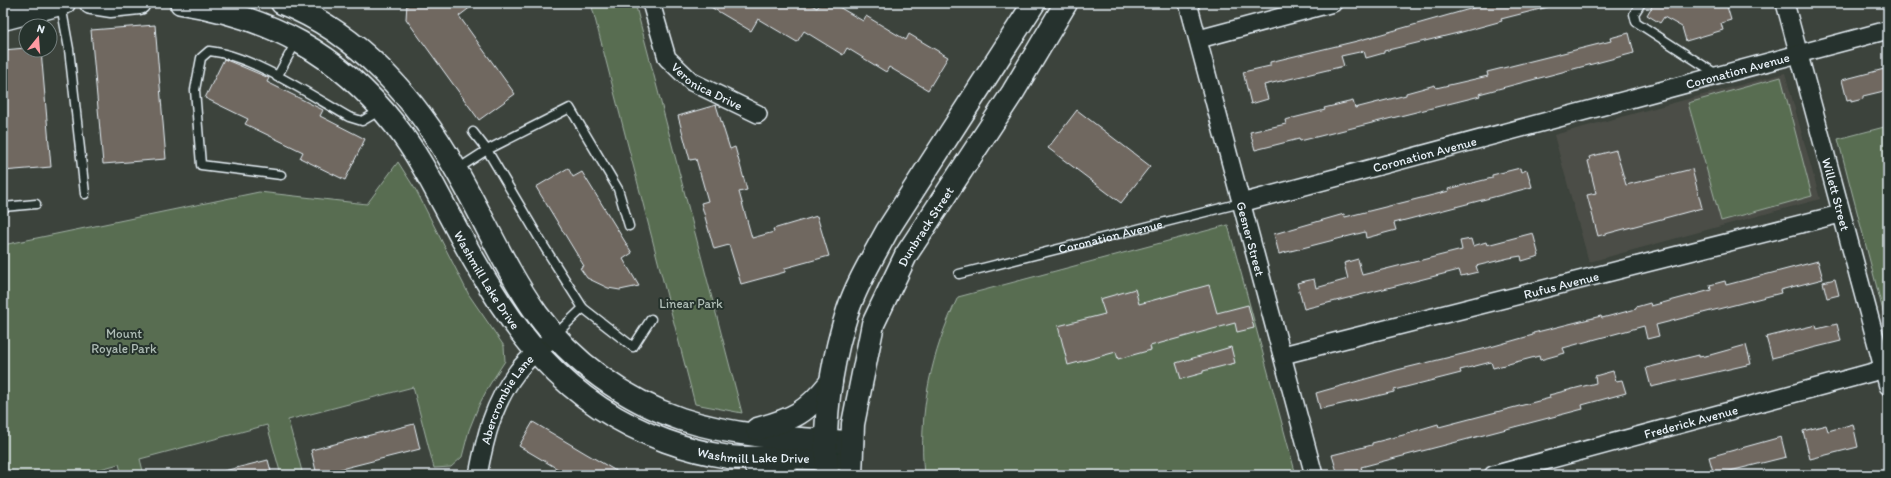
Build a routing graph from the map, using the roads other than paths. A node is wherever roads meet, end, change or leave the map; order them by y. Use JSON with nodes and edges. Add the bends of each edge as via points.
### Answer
{"nodes":[{"id":1,"x":62,"y":3,"type":"edge"},
{"id":2,"x":91,"y":3,"type":"edge"},
{"id":3,"x":140,"y":3,"type":"edge"},
{"id":4,"x":181,"y":3,"type":"edge"},
{"id":5,"x":282,"y":3,"type":"edge"},
{"id":6,"x":651,"y":3,"type":"edge"},
{"id":7,"x":1034,"y":3,"type":"edge"},
{"id":8,"x":1066,"y":3,"type":"edge"},
{"id":9,"x":1188,"y":3,"type":"edge"},
{"id":10,"x":1333,"y":3,"type":"edge"},
{"id":11,"x":1641,"y":3,"type":"edge"},
{"id":12,"x":1784,"y":3,"type":"edge"},
{"id":13,"x":315,"y":10,"type":"edge"},
{"id":14,"x":12,"y":14,"type":"edge"},
{"id":15,"x":1888,"y":30,"type":"edge"},
{"id":16,"x":1199,"y":39,"type":"junction"},
{"id":17,"x":298,"y":40,"type":"junction"},
{"id":18,"x":1797,"y":54,"type":"junction"},
{"id":19,"x":1719,"y":75,"type":"junction"},
{"id":20,"x":277,"y":77,"type":"junction"},
{"id":21,"x":382,"y":110,"type":"junction"},
{"id":22,"x":758,"y":114,"type":"dead end"},
{"id":23,"x":473,"y":132,"type":"dead end"},
{"id":24,"x":487,"y":150,"type":"junction"},
{"id":25,"x":456,"y":170,"type":"junction"},
{"id":26,"x":281,"y":175,"type":"dead end"},
{"id":27,"x":85,"y":194,"type":"dead end"},
{"id":28,"x":1240,"y":203,"type":"junction"},
{"id":29,"x":36,"y":204,"type":"dead end"},
{"id":30,"x":3,"y":207,"type":"edge"},
{"id":31,"x":1840,"y":214,"type":"junction"},
{"id":32,"x":629,"y":226,"type":"dead end"},
{"id":33,"x":959,"y":274,"type":"dead end"},
{"id":34,"x":583,"y":308,"type":"junction"},
{"id":35,"x":651,"y":319,"type":"dead end"},
{"id":36,"x":555,"y":336,"type":"junction"},
{"id":37,"x":536,"y":353,"type":"junction"},
{"id":38,"x":1283,"y":355,"type":"junction"},
{"id":39,"x":1886,"y":368,"type":"edge"},
{"id":40,"x":831,"y":382,"type":"junction"},
{"id":41,"x":1888,"y":386,"type":"edge"},
{"id":42,"x":743,"y":433,"type":"junction"},
{"id":43,"x":730,"y":457,"type":"junction"},
{"id":44,"x":826,"y":458,"type":"edge"},
{"id":45,"x":851,"y":459,"type":"edge"},
{"id":46,"x":478,"y":475,"type":"edge"},
{"id":47,"x":787,"y":475,"type":"edge"},
{"id":48,"x":1314,"y":475,"type":"edge"},
{"id":49,"x":1493,"y":475,"type":"edge"}],
"edges":[{"from":1,"to":14,"type":"street"},
{"from":1,"to":27,"type":"lane"},
{"from":2,"to":3,"type":"street","via":[[110,6]]},
{"from":4,"to":17,"type":"street","name":"Washmill Lake Drive","via":[[239,15]]},
{"from":5,"to":13,"type":"street","name":"Washmill Lake Drive"},
{"from":6,"to":22,"type":"street","name":"Veronica Drive","via":[[667,58],[692,82]]},
{"from":7,"to":40,"type":"street","via":[[891,224],[865,270],[848,310]]},
{"from":8,"to":45,"type":"street","name":"Dunbrack Street","via":[[1013,92],[906,255],[873,324],[860,385]]},
{"from":9,"to":16,"type":"street","name":"Gesner Street"},
{"from":10,"to":16,"type":"street"},
{"from":11,"to":19,"type":"lane","via":[[1634,14],[1636,22]]},
{"from":12,"to":18,"type":"street","name":"Willett Street"},
{"from":13,"to":17,"type":"street"},
{"from":13,"to":25,"type":"street","name":"Washmill Lake Drive","via":[[407,95]]},
{"from":15,"to":18,"type":"street","name":"Coronation Avenue"},
{"from":16,"to":28,"type":"street","name":"Gesner Street"},
{"from":17,"to":20,"type":"lane"},
{"from":17,"to":21,"type":"street","name":"Washmill Lake Drive","via":[[351,78]]},
{"from":18,"to":19,"type":"street","name":"Coronation Avenue"},
{"from":18,"to":31,"type":"street","name":"Willett Street"},
{"from":19,"to":28,"type":"street","name":"Coronation Avenue"},
{"from":20,"to":21,"type":"lane","via":[[349,117],[362,121]]},
{"from":20,"to":26,"type":"lane","via":[[226,53],[209,51],[201,58],[195,90],[201,165]]},
{"from":21,"to":37,"type":"street","name":"Washmill Lake Drive","via":[[412,150],[500,302]]},
{"from":23,"to":24,"type":"lane"},
{"from":24,"to":25,"type":"lane"},
{"from":24,"to":32,"type":"lane","via":[[570,108],[618,189]]},
{"from":24,"to":34,"type":"lane","via":[[544,248]]},
{"from":25,"to":36,"type":"street","name":"Washmill Lake Drive","via":[[522,291]]},
{"from":28,"to":33,"type":"lane","name":"Coronation Avenue"},
{"from":28,"to":38,"type":"street","name":"Gesner Street"},
{"from":29,"to":30,"type":"lane"},
{"from":31,"to":38,"type":"street","name":"Rufus Avenue"},
{"from":31,"to":39,"type":"street","name":"Willett Street"},
{"from":34,"to":35,"type":"lane","via":[[633,347]]},
{"from":34,"to":36,"type":"lane"},
{"from":36,"to":37,"type":"street","name":"Abercrombie Lane"},
{"from":36,"to":42,"type":"street","name":"Washmill Lake Drive","via":[[597,374],[627,395],[680,419]]},
{"from":37,"to":43,"type":"street","name":"Washmill Lake Drive","via":[[576,390],[607,412],[638,429],[667,442]]},
{"from":37,"to":46,"type":"street","name":"Abercrombie Lane","via":[[518,371],[494,411]]},
{"from":38,"to":48,"type":"street","name":"Gesner Street"},
{"from":39,"to":41,"type":"street","name":"Willett Street"},
{"from":39,"to":49,"type":"street","name":"Frederick Avenue"},
{"from":40,"to":42,"type":"street","via":[[815,402],[801,413],[785,422]]},
{"from":40,"to":44,"type":"street"},
{"from":42,"to":44,"type":"street","name":"Washmill Lake Drive"},
{"from":43,"to":44,"type":"street","name":"Washmill Lake Drive"},
{"from":43,"to":47,"type":"street"},
{"from":44,"to":45,"type":"street","name":"Washmill Lake Drive"}]}
